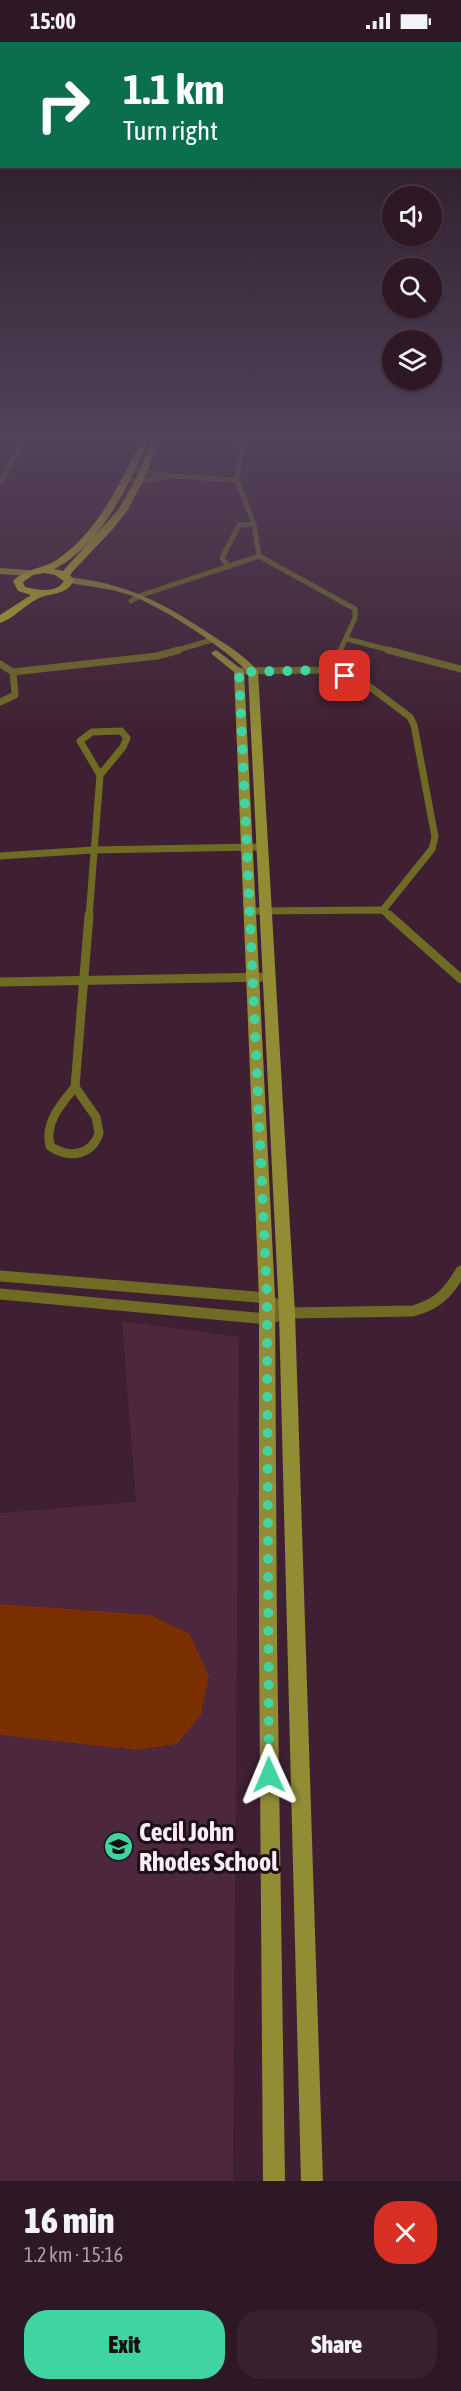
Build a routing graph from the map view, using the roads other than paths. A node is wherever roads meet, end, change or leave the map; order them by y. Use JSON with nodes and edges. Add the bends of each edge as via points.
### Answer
{"nodes":[{"id":1,"x":85,"y":538,"type":"edge"},
{"id":2,"x":101,"y":538,"type":"edge"},
{"id":3,"x":231,"y":538,"type":"edge"},
{"id":4,"x":256,"y":538,"type":"edge"},
{"id":5,"x":259,"y":556,"type":"junction"},
{"id":6,"x":230,"y":567,"type":"junction"},
{"id":7,"x":42,"y":571,"type":"junction"},
{"id":8,"x":0,"y":572,"type":"edge"},
{"id":9,"x":29,"y":573,"type":"junction"},
{"id":10,"x":0,"y":578,"type":"edge"},
{"id":11,"x":65,"y":582,"type":"junction"},
{"id":12,"x":20,"y":586,"type":"junction"},
{"id":13,"x":40,"y":594,"type":"junction"},
{"id":14,"x":135,"y":598,"type":"junction"},
{"id":15,"x":0,"y":610,"type":"edge"},
{"id":16,"x":0,"y":620,"type":"edge"},
{"id":17,"x":347,"y":639,"type":"junction"},
{"id":18,"x":206,"y":642,"type":"junction"},
{"id":19,"x":0,"y":664,"type":"edge"},
{"id":20,"x":461,"y":669,"type":"edge"},
{"id":21,"x":332,"y":670,"type":"junction"},
{"id":22,"x":246,"y":671,"type":"junction"},
{"id":23,"x":13,"y":672,"type":"junction"},
{"id":24,"x":0,"y":702,"type":"edge"},
{"id":25,"x":100,"y":775,"type":"junction"},
{"id":26,"x":254,"y":848,"type":"junction"},
{"id":27,"x":93,"y":850,"type":"junction"},
{"id":28,"x":0,"y":856,"type":"edge"},
{"id":29,"x":383,"y":910,"type":"junction"},
{"id":30,"x":257,"y":911,"type":"junction"},
{"id":31,"x":253,"y":977,"type":"junction"},
{"id":32,"x":270,"y":977,"type":"junction"},
{"id":33,"x":83,"y":978,"type":"junction"},
{"id":34,"x":461,"y":979,"type":"edge"},
{"id":35,"x":0,"y":981,"type":"edge"},
{"id":36,"x":75,"y":1087,"type":"junction"},
{"id":37,"x":461,"y":1271,"type":"edge"},
{"id":38,"x":0,"y":1276,"type":"edge"},
{"id":39,"x":39,"y":1279,"type":"junction"},
{"id":40,"x":0,"y":1294,"type":"edge"},
{"id":41,"x":33,"y":1297,"type":"junction"},
{"id":42,"x":267,"y":1298,"type":"junction"},
{"id":43,"x":287,"y":1313,"type":"junction"},
{"id":44,"x":267,"y":1319,"type":"junction"},
{"id":45,"x":274,"y":2181,"type":"edge"},
{"id":46,"x":312,"y":2181,"type":"edge"}],
"edges":[{"from":1,"to":7,"type":"highway","via":[[67,556]]},
{"from":2,"to":11,"type":"highway"},
{"from":3,"to":6,"type":"street","via":[[222,560]]},
{"from":4,"to":5,"type":"street"},
{"from":5,"to":6,"type":"street"},
{"from":5,"to":17,"type":"street","via":[[355,609]]},
{"from":6,"to":14,"type":"street"},
{"from":7,"to":9,"type":"highway"},
{"from":7,"to":11,"type":"highway"},
{"from":8,"to":9,"type":"main road"},
{"from":9,"to":12,"type":"highway","via":[[22,577]]},
{"from":10,"to":12,"type":"main road"},
{"from":11,"to":13,"type":"highway"},
{"from":11,"to":14,"type":"main road"},
{"from":12,"to":13,"type":"highway"},
{"from":12,"to":15,"type":"highway","via":[[18,598]]},
{"from":13,"to":16,"type":"highway"},
{"from":14,"to":18,"type":"main road"},
{"from":17,"to":20,"type":"street"},
{"from":17,"to":21,"type":"street"},
{"from":18,"to":22,"type":"main road"},
{"from":18,"to":23,"type":"street","via":[[146,658]]},
{"from":19,"to":23,"type":"street"},
{"from":21,"to":22,"type":"street"},
{"from":21,"to":29,"type":"street","via":[[370,687],[410,717],[414,725],[435,837],[432,849]]},
{"from":22,"to":26,"type":"main road"},
{"from":23,"to":24,"type":"street","via":[[15,695]]},
{"from":25,"to":25,"type":"street","via":[[80,741],[92,732],[120,731],[127,738],[123,747]]},
{"from":25,"to":27,"type":"street"},
{"from":26,"to":27,"type":"street"},
{"from":26,"to":30,"type":"main road"},
{"from":27,"to":28,"type":"street"},
{"from":27,"to":33,"type":"street"},
{"from":29,"to":30,"type":"street"},
{"from":29,"to":34,"type":"street"},
{"from":30,"to":31,"type":"main road"},
{"from":30,"to":32,"type":"main road"},
{"from":31,"to":32,"type":"street"},
{"from":31,"to":33,"type":"street"},
{"from":31,"to":42,"type":"main road"},
{"from":32,"to":43,"type":"main road"},
{"from":33,"to":35,"type":"street"},
{"from":33,"to":36,"type":"street"},
{"from":36,"to":36,"type":"street","via":[[47,1130],[50,1146],[67,1155],[86,1150],[99,1136],[99,1125]]},
{"from":37,"to":43,"type":"street","via":[[448,1293],[433,1306],[413,1311]]},
{"from":38,"to":39,"type":"street"},
{"from":39,"to":41,"type":"street"},
{"from":39,"to":42,"type":"street"},
{"from":40,"to":41,"type":"street"},
{"from":41,"to":44,"type":"street"},
{"from":42,"to":43,"type":"street"},
{"from":42,"to":44,"type":"main road"},
{"from":43,"to":44,"type":"street"},
{"from":43,"to":46,"type":"main road"},
{"from":44,"to":45,"type":"main road"}]}
